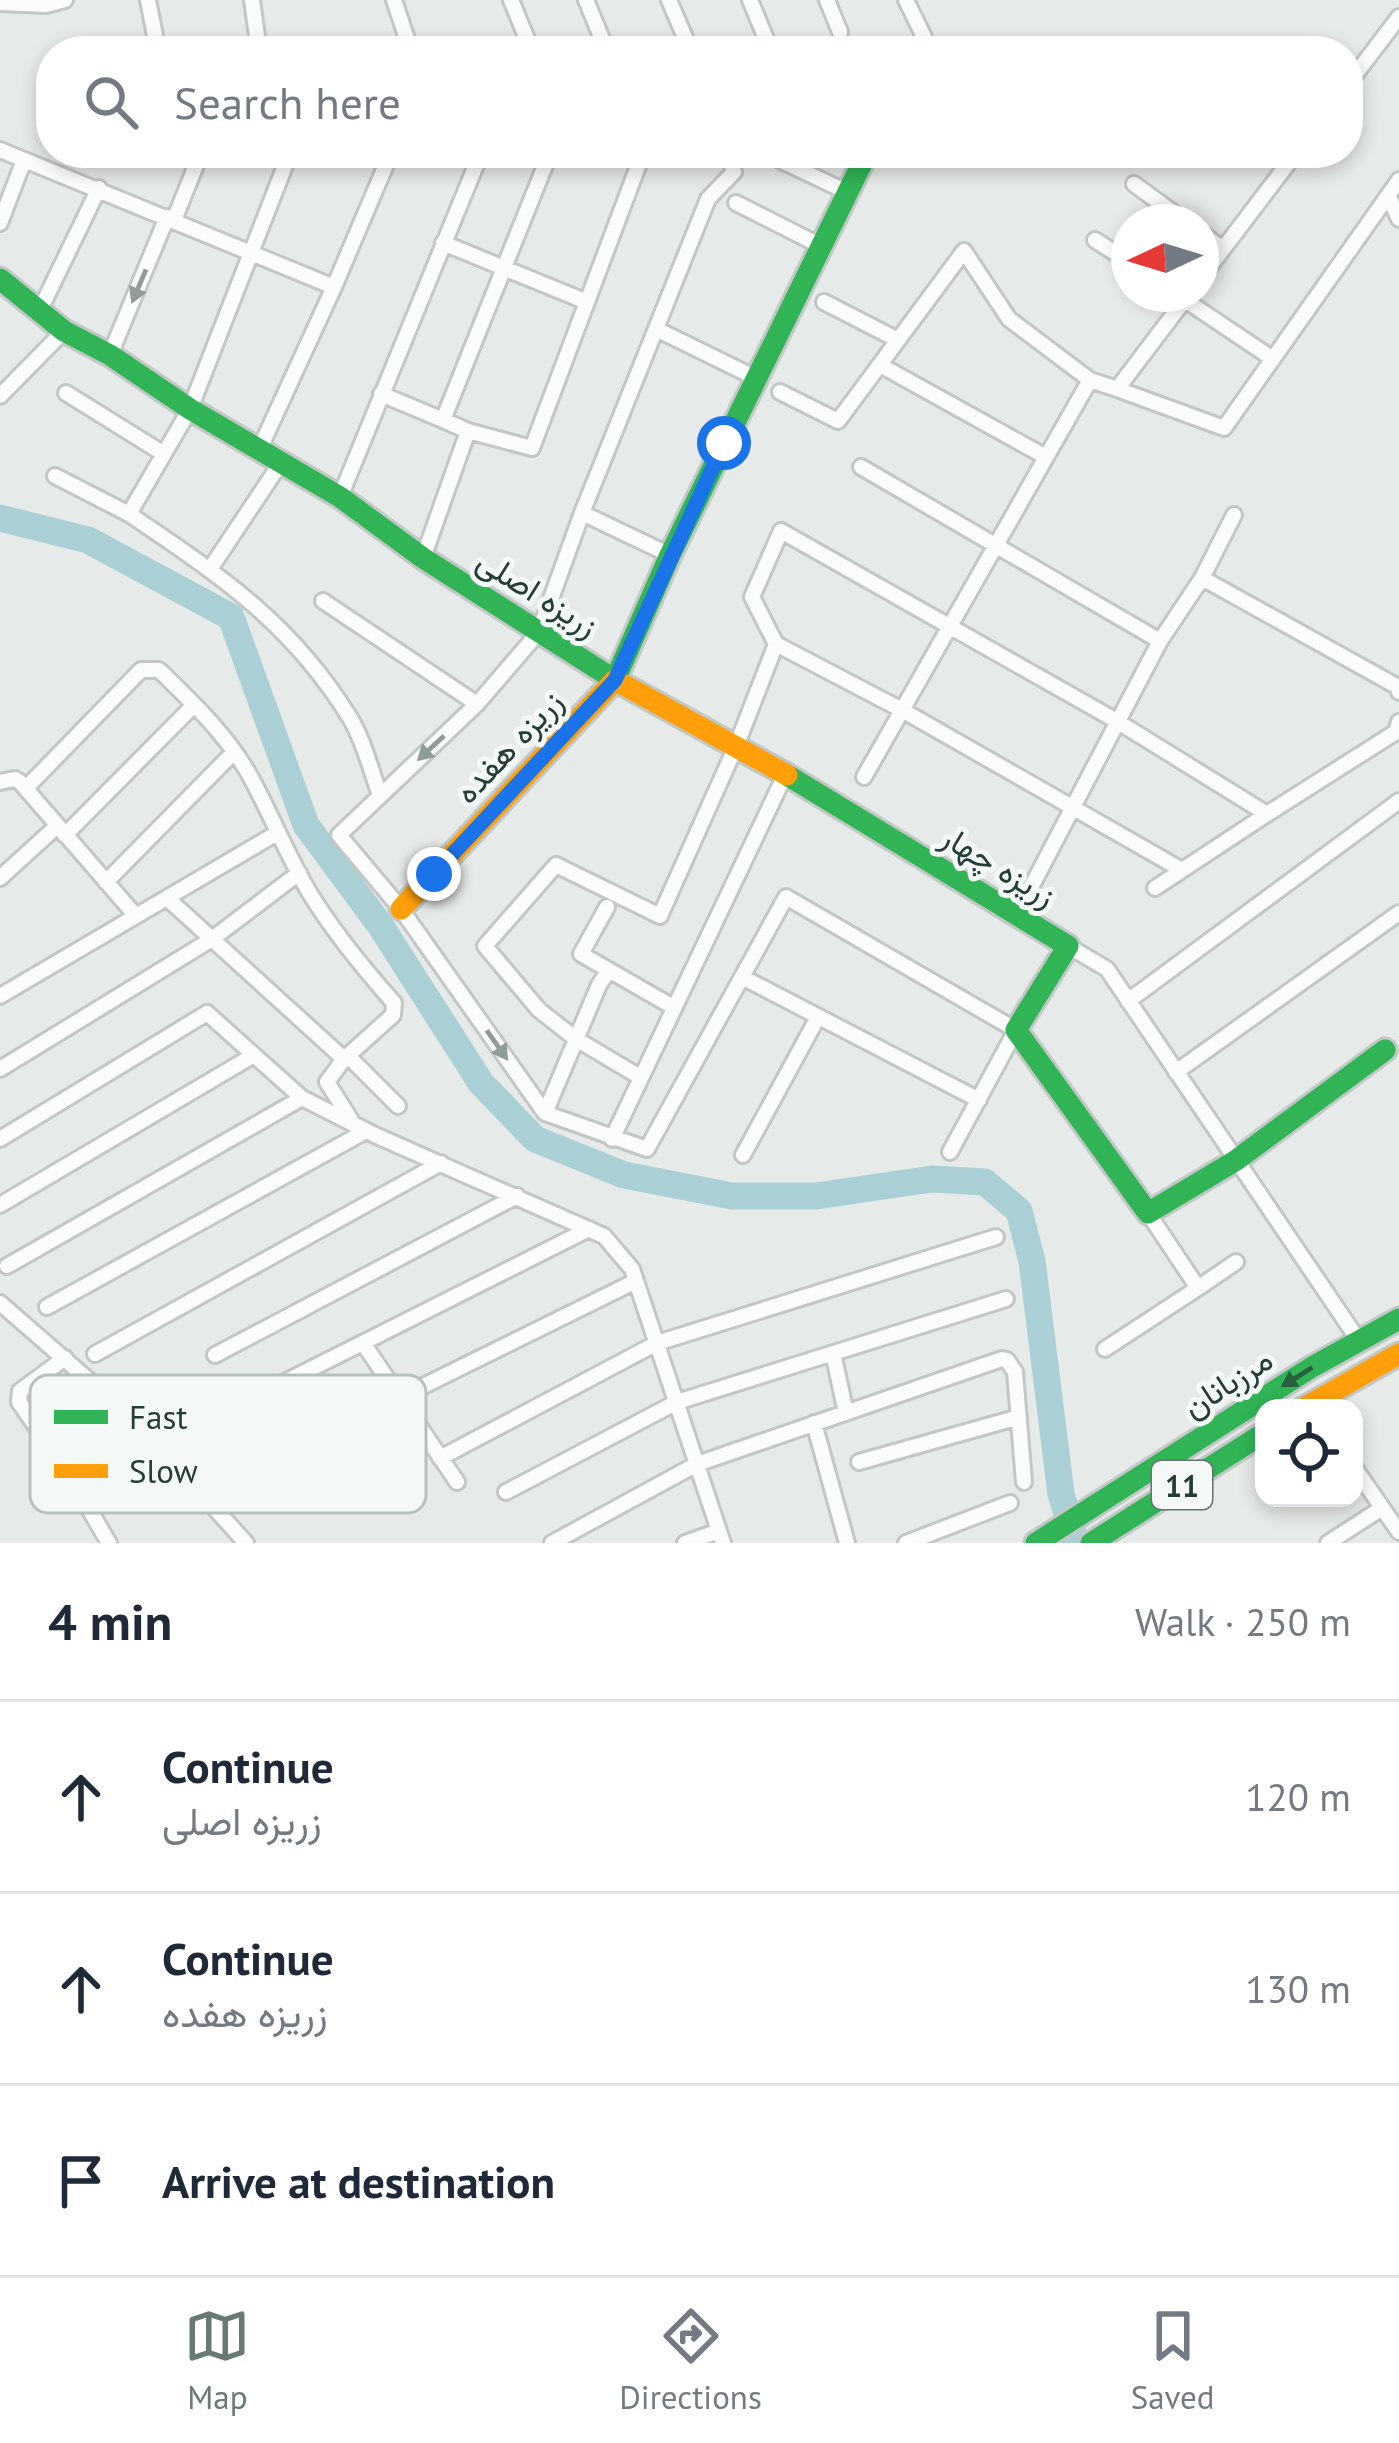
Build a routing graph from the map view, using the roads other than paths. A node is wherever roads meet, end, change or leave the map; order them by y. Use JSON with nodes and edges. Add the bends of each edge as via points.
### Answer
{"nodes":[{"id":1,"x":65,"y":0,"type":"edge"},
{"id":2,"x":148,"y":0,"type":"edge"},
{"id":3,"x":252,"y":0,"type":"edge"},
{"id":4,"x":394,"y":0,"type":"edge"},
{"id":5,"x":511,"y":0,"type":"edge"},
{"id":6,"x":586,"y":0,"type":"edge"},
{"id":7,"x":669,"y":0,"type":"edge"},
{"id":8,"x":751,"y":0,"type":"edge"},
{"id":9,"x":827,"y":0,"type":"edge"},
{"id":10,"x":906,"y":0,"type":"edge"},
{"id":11,"x":0,"y":3,"type":"edge"},
{"id":12,"x":1399,"y":17,"type":"edge"},
{"id":13,"x":840,"y":32,"type":"dead end"},
{"id":14,"x":155,"y":36,"type":"edge"},
{"id":15,"x":257,"y":36,"type":"edge"},
{"id":16,"x":406,"y":36,"type":"edge"},
{"id":17,"x":526,"y":36,"type":"edge"},
{"id":18,"x":601,"y":36,"type":"edge"},
{"id":19,"x":684,"y":36,"type":"edge"},
{"id":20,"x":765,"y":36,"type":"edge"},
{"id":21,"x":924,"y":36,"type":"edge"},
{"id":22,"x":1363,"y":64,"type":"edge"},
{"id":23,"x":0,"y":149,"type":"edge"},
{"id":24,"x":24,"y":160,"type":"junction"},
{"id":25,"x":36,"y":165,"type":"edge"},
{"id":26,"x":45,"y":168,"type":"edge"},
{"id":27,"x":194,"y":168,"type":"edge"},
{"id":28,"x":284,"y":168,"type":"edge"},
{"id":29,"x":385,"y":168,"type":"edge"},
{"id":30,"x":475,"y":168,"type":"edge"},
{"id":31,"x":544,"y":168,"type":"edge"},
{"id":32,"x":638,"y":168,"type":"edge"},
{"id":33,"x":734,"y":168,"type":"edge"},
{"id":34,"x":796,"y":168,"type":"edge"},
{"id":35,"x":859,"y":168,"type":"edge"},
{"id":36,"x":1285,"y":168,"type":"edge"},
{"id":37,"x":1399,"y":180,"type":"edge"},
{"id":38,"x":1134,"y":184,"type":"dead end"},
{"id":39,"x":98,"y":188,"type":"junction"},
{"id":40,"x":847,"y":192,"type":"junction"},
{"id":41,"x":1388,"y":195,"type":"junction"},
{"id":42,"x":736,"y":203,"type":"dead end"},
{"id":43,"x":1161,"y":204,"type":"edge"},
{"id":44,"x":170,"y":218,"type":"junction"},
{"id":45,"x":1399,"y":220,"type":"edge"},
{"id":46,"x":0,"y":223,"type":"edge"},
{"id":47,"x":1095,"y":240,"type":"dead end"},
{"id":48,"x":443,"y":243,"type":"junction"},
{"id":49,"x":821,"y":246,"type":"junction"},
{"id":50,"x":1219,"y":246,"type":"edge"},
{"id":51,"x":1223,"y":249,"type":"junction"},
{"id":52,"x":1111,"y":250,"type":"edge"},
{"id":53,"x":250,"y":252,"type":"junction"},
{"id":54,"x":1219,"y":254,"type":"edge"},
{"id":55,"x":505,"y":269,"type":"junction"},
{"id":56,"x":0,"y":279,"type":"edge"},
{"id":57,"x":334,"y":287,"type":"junction"},
{"id":58,"x":587,"y":302,"type":"junction"},
{"id":59,"x":824,"y":302,"type":"dead end"},
{"id":60,"x":40,"y":310,"type":"junction"},
{"id":61,"x":1172,"y":312,"type":"edge"},
{"id":62,"x":1206,"y":312,"type":"edge"},
{"id":63,"x":656,"y":328,"type":"junction"},
{"id":64,"x":64,"y":331,"type":"junction"},
{"id":65,"x":898,"y":340,"type":"junction"},
{"id":66,"x":110,"y":355,"type":"junction"},
{"id":67,"x":1273,"y":359,"type":"junction"},
{"id":68,"x":880,"y":365,"type":"junction"},
{"id":69,"x":756,"y":377,"type":"junction"},
{"id":70,"x":1090,"y":380,"type":"junction"},
{"id":71,"x":1117,"y":389,"type":"junction"},
{"id":72,"x":780,"y":392,"type":"dead end"},
{"id":73,"x":66,"y":393,"type":"dead end"},
{"id":74,"x":382,"y":394,"type":"junction"},
{"id":75,"x":0,"y":396,"type":"edge"},
{"id":76,"x":190,"y":409,"type":"junction"},
{"id":77,"x":443,"y":420,"type":"junction"},
{"id":78,"x":468,"y":431,"type":"junction"},
{"id":79,"x":260,"y":448,"type":"junction"},
{"id":80,"x":164,"y":454,"type":"junction"},
{"id":81,"x":1046,"y":457,"type":"junction"},
{"id":82,"x":282,"y":461,"type":"junction"},
{"id":83,"x":861,"y":467,"type":"dead end"},
{"id":84,"x":55,"y":476,"type":"dead end"},
{"id":85,"x":340,"y":496,"type":"junction"},
{"id":86,"x":581,"y":513,"type":"junction"},
{"id":87,"x":129,"y":514,"type":"junction"},
{"id":88,"x":1234,"y":515,"type":"dead end"},
{"id":89,"x":995,"y":547,"type":"junction"},
{"id":90,"x":670,"y":555,"type":"junction"},
{"id":91,"x":423,"y":558,"type":"junction"},
{"id":92,"x":210,"y":569,"type":"junction"},
{"id":93,"x":1202,"y":578,"type":"junction"},
{"id":94,"x":323,"y":601,"type":"dead end"},
{"id":95,"x":950,"y":627,"type":"junction"},
{"id":96,"x":539,"y":632,"type":"junction"},
{"id":97,"x":1160,"y":641,"type":"junction"},
{"id":98,"x":776,"y":644,"type":"junction"},
{"id":99,"x":615,"y":680,"type":"junction"},
{"id":100,"x":1399,"y":692,"type":"edge"},
{"id":101,"x":477,"y":704,"type":"junction"},
{"id":102,"x":194,"y":705,"type":"junction"},
{"id":103,"x":902,"y":710,"type":"junction"},
{"id":104,"x":1115,"y":721,"type":"junction"},
{"id":105,"x":1399,"y":722,"type":"edge"},
{"id":106,"x":737,"y":744,"type":"junction"},
{"id":107,"x":234,"y":752,"type":"junction"},
{"id":108,"x":785,"y":775,"type":"junction"},
{"id":109,"x":864,"y":777,"type":"dead end"},
{"id":110,"x":14,"y":783,"type":"edge"},
{"id":111,"x":0,"y":793,"type":"edge"},
{"id":112,"x":380,"y":796,"type":"junction"},
{"id":113,"x":1399,"y":801,"type":"edge"},
{"id":114,"x":1071,"y":806,"type":"junction"},
{"id":115,"x":1267,"y":814,"type":"junction"},
{"id":116,"x":61,"y":831,"type":"junction"},
{"id":117,"x":277,"y":833,"type":"junction"},
{"id":118,"x":1182,"y":870,"type":"junction"},
{"id":119,"x":299,"y":873,"type":"junction"},
{"id":120,"x":0,"y":878,"type":"edge"},
{"id":121,"x":106,"y":882,"type":"junction"},
{"id":122,"x":1155,"y":888,"type":"dead end"},
{"id":123,"x":168,"y":899,"type":"junction"},
{"id":124,"x":607,"y":907,"type":"dead end"},
{"id":125,"x":401,"y":909,"type":"junction"},
{"id":126,"x":1017,"y":914,"type":"junction"},
{"id":127,"x":1399,"y":914,"type":"edge"},
{"id":128,"x":136,"y":916,"type":"junction"},
{"id":129,"x":212,"y":939,"type":"junction"},
{"id":130,"x":1068,"y":946,"type":"junction"},
{"id":131,"x":609,"y":970,"type":"junction"},
{"id":132,"x":742,"y":977,"type":"junction"},
{"id":133,"x":0,"y":995,"type":"edge"},
{"id":134,"x":1128,"y":1001,"type":"junction"},
{"id":135,"x":673,"y":1007,"type":"junction"},
{"id":136,"x":818,"y":1017,"type":"junction"},
{"id":137,"x":1016,"y":1030,"type":"junction"},
{"id":138,"x":576,"y":1039,"type":"junction"},
{"id":139,"x":1392,"y":1054,"type":"edge"},
{"id":140,"x":254,"y":1055,"type":"junction"},
{"id":141,"x":346,"y":1058,"type":"junction"},
{"id":142,"x":0,"y":1069,"type":"edge"},
{"id":143,"x":1176,"y":1072,"type":"junction"},
{"id":144,"x":640,"y":1077,"type":"junction"},
{"id":145,"x":302,"y":1098,"type":"junction"},
{"id":146,"x":979,"y":1100,"type":"junction"},
{"id":147,"x":398,"y":1106,"type":"dead end"},
{"id":148,"x":544,"y":1113,"type":"junction"},
{"id":149,"x":360,"y":1128,"type":"junction"},
{"id":150,"x":0,"y":1139,"type":"edge"},
{"id":151,"x":612,"y":1139,"type":"junction"},
{"id":152,"x":950,"y":1152,"type":"dead end"},
{"id":153,"x":743,"y":1155,"type":"dead end"},
{"id":154,"x":1235,"y":1161,"type":"junction"},
{"id":155,"x":441,"y":1163,"type":"junction"},
{"id":156,"x":518,"y":1196,"type":"junction"},
{"id":157,"x":0,"y":1205,"type":"edge"},
{"id":158,"x":1148,"y":1214,"type":"junction"},
{"id":159,"x":589,"y":1229,"type":"junction"},
{"id":160,"x":996,"y":1237,"type":"dead end"},
{"id":161,"x":1236,"y":1262,"type":"dead end"},
{"id":162,"x":8,"y":1266,"type":"dead end"},
{"id":163,"x":636,"y":1281,"type":"junction"},
{"id":164,"x":1198,"y":1288,"type":"junction"},
{"id":165,"x":1006,"y":1299,"type":"dead end"},
{"id":166,"x":0,"y":1303,"type":"edge"},
{"id":167,"x":47,"y":1307,"type":"dead end"},
{"id":168,"x":1399,"y":1319,"type":"edge"},
{"id":169,"x":1359,"y":1341,"type":"junction"},
{"id":170,"x":362,"y":1343,"type":"junction"},
{"id":171,"x":657,"y":1343,"type":"junction"},
{"id":172,"x":1106,"y":1349,"type":"dead end"},
{"id":173,"x":833,"y":1353,"type":"junction"},
{"id":174,"x":95,"y":1354,"type":"dead end"},
{"id":175,"x":1399,"y":1354,"type":"edge"},
{"id":176,"x":215,"y":1355,"type":"dead end"},
{"id":177,"x":65,"y":1358,"type":"junction"},
{"id":178,"x":43,"y":1375,"type":"edge"},
{"id":179,"x":84,"y":1375,"type":"edge"},
{"id":180,"x":299,"y":1375,"type":"edge"},
{"id":181,"x":384,"y":1375,"type":"edge"},
{"id":182,"x":426,"y":1384,"type":"edge"},
{"id":183,"x":30,"y":1386,"type":"edge"},
{"id":184,"x":1322,"y":1399,"type":"edge"},
{"id":185,"x":676,"y":1402,"type":"junction"},
{"id":186,"x":846,"y":1413,"type":"junction"},
{"id":187,"x":1019,"y":1417,"type":"junction"},
{"id":188,"x":30,"y":1418,"type":"edge"},
{"id":189,"x":814,"y":1424,"type":"junction"},
{"id":190,"x":426,"y":1437,"type":"edge"},
{"id":191,"x":1255,"y":1439,"type":"edge"},
{"id":192,"x":440,"y":1458,"type":"junction"},
{"id":193,"x":859,"y":1462,"type":"dead end"},
{"id":194,"x":697,"y":1464,"type":"junction"},
{"id":195,"x":1363,"y":1480,"type":"edge"},
{"id":196,"x":457,"y":1482,"type":"dead end"},
{"id":197,"x":1024,"y":1482,"type":"dead end"},
{"id":198,"x":506,"y":1492,"type":"dead end"},
{"id":199,"x":1010,"y":1503,"type":"dead end"},
{"id":200,"x":1382,"y":1508,"type":"junction"},
{"id":201,"x":91,"y":1513,"type":"edge"},
{"id":202,"x":219,"y":1513,"type":"edge"},
{"id":203,"x":1399,"y":1532,"type":"edge"},
{"id":204,"x":721,"y":1537,"type":"edge"},
{"id":205,"x":1107,"y":1538,"type":"edge"},
{"id":206,"x":1040,"y":1540,"type":"edge"},
{"id":207,"x":109,"y":1543,"type":"edge"},
{"id":208,"x":246,"y":1543,"type":"edge"},
{"id":209,"x":552,"y":1543,"type":"edge"},
{"id":210,"x":685,"y":1543,"type":"edge"},
{"id":211,"x":848,"y":1543,"type":"edge"},
{"id":212,"x":906,"y":1543,"type":"edge"},
{"id":213,"x":1328,"y":1543,"type":"edge"}],
"edges":[{"from":1,"to":11,"type":"street"},
{"from":2,"to":14,"type":"street"},
{"from":3,"to":15,"type":"street"},
{"from":4,"to":16,"type":"street"},
{"from":5,"to":17,"type":"street"},
{"from":6,"to":18,"type":"street"},
{"from":7,"to":19,"type":"street"},
{"from":8,"to":20,"type":"street"},
{"from":9,"to":13,"type":"street"},
{"from":10,"to":21,"type":"street"},
{"from":12,"to":22,"type":"street"},
{"from":23,"to":24,"type":"street"},
{"from":24,"to":25,"type":"street"},
{"from":24,"to":46,"type":"street"},
{"from":26,"to":39,"type":"street"},
{"from":27,"to":44,"type":"street"},
{"from":28,"to":53,"type":"street"},
{"from":29,"to":57,"type":"street"},
{"from":30,"to":48,"type":"street"},
{"from":31,"to":55,"type":"street"},
{"from":32,"to":58,"type":"street"},
{"from":33,"to":63,"type":"street","via":[[708,199]]},
{"from":34,"to":40,"type":"street"},
{"from":35,"to":40,"type":"street","name":"زریزه اصلی"},
{"from":36,"to":51,"type":"street"},
{"from":37,"to":41,"type":"street"},
{"from":38,"to":43,"type":"street"},
{"from":39,"to":44,"type":"street"},
{"from":39,"to":60,"type":"street"},
{"from":40,"to":49,"type":"street","name":"زریزه اصلی"},
{"from":41,"to":45,"type":"street"},
{"from":41,"to":67,"type":"street"},
{"from":42,"to":49,"type":"street"},
{"from":44,"to":53,"type":"street"},
{"from":44,"to":66,"type":"street","one_way":true},
{"from":47,"to":52,"type":"street"},
{"from":48,"to":55,"type":"street"},
{"from":48,"to":74,"type":"street"},
{"from":49,"to":69,"type":"street","name":"زریزه اصلی"},
{"from":50,"to":51,"type":"street"},
{"from":51,"to":54,"type":"street"},
{"from":53,"to":57,"type":"street"},
{"from":53,"to":76,"type":"street"},
{"from":55,"to":58,"type":"street"},
{"from":55,"to":77,"type":"street"},
{"from":56,"to":60,"type":"street","name":"زریزه اصلی"},
{"from":57,"to":79,"type":"street"},
{"from":58,"to":78,"type":"street","via":[[532,448]]},
{"from":59,"to":65,"type":"street"},
{"from":60,"to":64,"type":"street","name":"زریزه اصلی"},
{"from":61,"to":71,"type":"street"},
{"from":62,"to":67,"type":"street"},
{"from":63,"to":69,"type":"street"},
{"from":63,"to":86,"type":"street"},
{"from":64,"to":66,"type":"street","name":"زریزه اصلی"},
{"from":64,"to":75,"type":"street"},
{"from":65,"to":68,"type":"street"},
{"from":65,"to":70,"type":"street","via":[[964,251],[1009,319]]},
{"from":66,"to":76,"type":"street","name":"زریزه اصلی"},
{"from":67,"to":71,"type":"street","via":[[1224,428]]},
{"from":68,"to":72,"type":"street","via":[[838,421]]},
{"from":68,"to":81,"type":"street"},
{"from":69,"to":90,"type":"street","name":"زریزه اصلی"},
{"from":70,"to":71,"type":"street"},
{"from":70,"to":81,"type":"street"},
{"from":73,"to":80,"type":"street"},
{"from":74,"to":77,"type":"street"},
{"from":74,"to":85,"type":"street"},
{"from":76,"to":79,"type":"street","name":"زریزه اصلی"},
{"from":76,"to":80,"type":"street"},
{"from":77,"to":78,"type":"street"},
{"from":78,"to":91,"type":"street"},
{"from":79,"to":82,"type":"street","name":"زریزه اصلی"},
{"from":80,"to":87,"type":"street"},
{"from":81,"to":89,"type":"street"},
{"from":82,"to":85,"type":"street","name":"زریزه اصلی"},
{"from":82,"to":92,"type":"street"},
{"from":83,"to":89,"type":"street"},
{"from":84,"to":87,"type":"street"},
{"from":85,"to":91,"type":"street","name":"زریزه اصلی"},
{"from":86,"to":90,"type":"street"},
{"from":86,"to":96,"type":"street"},
{"from":87,"to":92,"type":"street"},
{"from":88,"to":93,"type":"street"},
{"from":89,"to":95,"type":"street"},
{"from":89,"to":97,"type":"street"},
{"from":90,"to":99,"type":"street","name":"زریزه اصلی"},
{"from":91,"to":96,"type":"street","name":"زریزه اصلی"},
{"from":92,"to":112,"type":"street","via":[[292,640],[352,721]]},
{"from":93,"to":97,"type":"street"},
{"from":93,"to":100,"type":"street"},
{"from":94,"to":101,"type":"street"},
{"from":95,"to":98,"type":"street","via":[[781,531],[752,597]]},
{"from":95,"to":103,"type":"street"},
{"from":95,"to":104,"type":"street"},
{"from":96,"to":99,"type":"street","name":"زریزه اصلی"},
{"from":96,"to":101,"type":"street"},
{"from":97,"to":104,"type":"street"},
{"from":98,"to":103,"type":"street"},
{"from":98,"to":106,"type":"street"},
{"from":99,"to":106,"type":"street","name":"زریزه چهار"},
{"from":99,"to":125,"type":"street","name":"زریزه هفده"},
{"from":101,"to":112,"type":"street","one_way":true},
{"from":102,"to":107,"type":"street"},
{"from":102,"to":110,"type":"street","via":[[159,670],[141,670]]},
{"from":102,"to":116,"type":"street"},
{"from":103,"to":109,"type":"street"},
{"from":103,"to":114,"type":"street"},
{"from":104,"to":114,"type":"street"},
{"from":104,"to":115,"type":"street"},
{"from":105,"to":115,"type":"street","via":[[1396,732]]},
{"from":106,"to":108,"type":"street","name":"زریزه چهار"},
{"from":106,"to":138,"type":"street","via":[[660,916],[556,865],[484,946]]},
{"from":107,"to":117,"type":"street"},
{"from":107,"to":121,"type":"street"},
{"from":108,"to":126,"type":"street","name":"زریزه چهار"},
{"from":108,"to":135,"type":"street"},
{"from":110,"to":111,"type":"street"},
{"from":110,"to":116,"type":"street"},
{"from":112,"to":125,"type":"street","via":[[339,835]]},
{"from":113,"to":134,"type":"street"},
{"from":114,"to":118,"type":"street"},
{"from":114,"to":126,"type":"street"},
{"from":115,"to":118,"type":"street"},
{"from":116,"to":120,"type":"street"},
{"from":116,"to":121,"type":"street"},
{"from":117,"to":119,"type":"street"},
{"from":117,"to":123,"type":"street"},
{"from":118,"to":122,"type":"street"},
{"from":119,"to":129,"type":"street"},
{"from":119,"to":141,"type":"street","via":[[355,961],[394,1004],[393,1015]]},
{"from":121,"to":128,"type":"street"},
{"from":123,"to":128,"type":"street"},
{"from":123,"to":129,"type":"street"},
{"from":124,"to":131,"type":"street","via":[[581,954]]},
{"from":125,"to":148,"type":"street","one_way":true},
{"from":126,"to":130,"type":"street","name":"زریزه چهار"},
{"from":127,"to":143,"type":"street"},
{"from":128,"to":133,"type":"street"},
{"from":129,"to":141,"type":"street"},
{"from":129,"to":142,"type":"street"},
{"from":130,"to":134,"type":"street","via":[[1107,969]]},
{"from":130,"to":137,"type":"street","name":"زریزه چهار"},
{"from":131,"to":135,"type":"street"},
{"from":131,"to":138,"type":"street"},
{"from":132,"to":136,"type":"street"},
{"from":132,"to":137,"type":"street","via":[[786,897]]},
{"from":132,"to":151,"type":"street","via":[[647,1148]]},
{"from":134,"to":143,"type":"street"},
{"from":135,"to":144,"type":"street"},
{"from":136,"to":146,"type":"street"},
{"from":136,"to":153,"type":"street"},
{"from":137,"to":146,"type":"street"},
{"from":137,"to":158,"type":"street"},
{"from":138,"to":144,"type":"street"},
{"from":138,"to":148,"type":"street"},
{"from":139,"to":154,"type":"street"},
{"from":140,"to":145,"type":"street"},
{"from":140,"to":150,"type":"street","via":[[207,1013]]},
{"from":140,"to":157,"type":"street"},
{"from":141,"to":147,"type":"street"},
{"from":141,"to":149,"type":"street","via":[[328,1082]]},
{"from":143,"to":154,"type":"street"},
{"from":144,"to":151,"type":"street"},
{"from":145,"to":149,"type":"street"},
{"from":145,"to":162,"type":"street"},
{"from":146,"to":152,"type":"street"},
{"from":148,"to":151,"type":"street"},
{"from":149,"to":155,"type":"street"},
{"from":149,"to":167,"type":"street"},
{"from":154,"to":158,"type":"street"},
{"from":154,"to":169,"type":"street"},
{"from":155,"to":156,"type":"street"},
{"from":155,"to":174,"type":"street"},
{"from":156,"to":159,"type":"street"},
{"from":156,"to":176,"type":"street"},
{"from":158,"to":164,"type":"street"},
{"from":159,"to":163,"type":"street","via":[[604,1236]]},
{"from":159,"to":170,"type":"street"},
{"from":160,"to":171,"type":"street"},
{"from":161,"to":164,"type":"street"},
{"from":163,"to":171,"type":"street"},
{"from":163,"to":182,"type":"street"},
{"from":164,"to":172,"type":"street"},
{"from":165,"to":173,"type":"street"},
{"from":166,"to":177,"type":"street"},
{"from":168,"to":169,"type":"street","name":"مرزبانان","number":"11"},
{"from":169,"to":206,"type":"street","name":"مرزبانان","number":"11","one_way":true},
{"from":170,"to":180,"type":"street"},
{"from":170,"to":181,"type":"street"},
{"from":171,"to":185,"type":"street"},
{"from":171,"to":192,"type":"street"},
{"from":173,"to":185,"type":"street"},
{"from":173,"to":186,"type":"street"},
{"from":175,"to":184,"type":"street","name":"مرزبانان"},
{"from":177,"to":178,"type":"street"},
{"from":177,"to":179,"type":"street"},
{"from":183,"to":188,"type":"street","via":[[18,1395]]},
{"from":185,"to":194,"type":"street"},
{"from":185,"to":198,"type":"street"},
{"from":186,"to":187,"type":"street","via":[[1007,1360]]},
{"from":186,"to":189,"type":"street"},
{"from":187,"to":193,"type":"street"},
{"from":187,"to":197,"type":"street"},
{"from":189,"to":194,"type":"street"},
{"from":189,"to":211,"type":"street"},
{"from":190,"to":192,"type":"street"},
{"from":191,"to":205,"type":"street","name":"مرزبانان","number":"11"},
{"from":192,"to":196,"type":"street"},
{"from":194,"to":204,"type":"street"},
{"from":194,"to":209,"type":"street"},
{"from":195,"to":200,"type":"street"},
{"from":199,"to":212,"type":"street"},
{"from":200,"to":203,"type":"street"},
{"from":200,"to":213,"type":"street"},
{"from":201,"to":207,"type":"street"},
{"from":202,"to":208,"type":"street"},
{"from":204,"to":210,"type":"street"}]}
